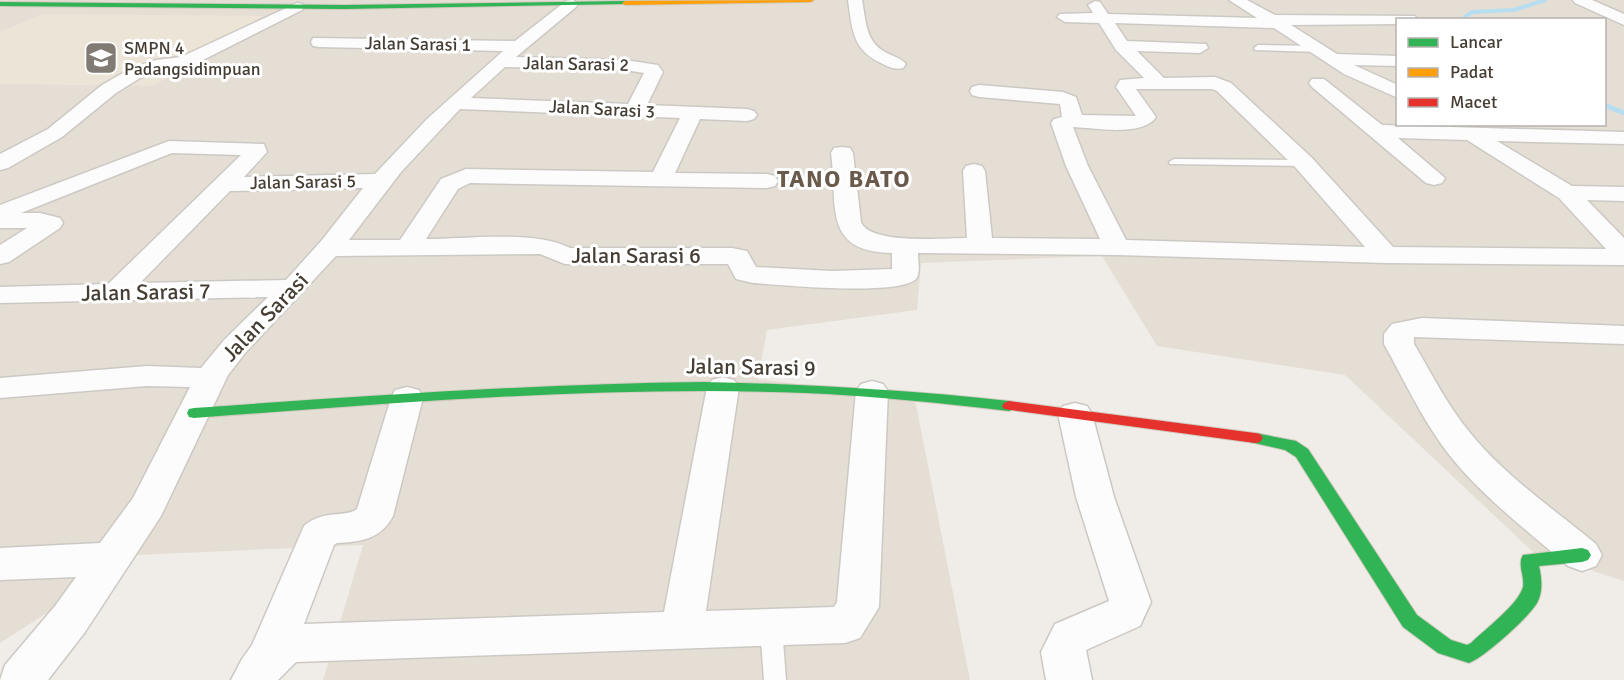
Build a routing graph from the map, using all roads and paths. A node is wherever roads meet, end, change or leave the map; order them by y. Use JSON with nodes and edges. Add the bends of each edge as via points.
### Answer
{"nodes":[{"id":1,"x":811,"y":0,"type":"edge"},
{"id":2,"x":855,"y":0,"type":"edge"},
{"id":3,"x":1092,"y":0,"type":"edge"},
{"id":4,"x":1236,"y":0,"type":"edge"},
{"id":5,"x":1580,"y":0,"type":"edge"},
{"id":6,"x":722,"y":1,"type":"edge"},
{"id":7,"x":507,"y":2,"type":"edge"},
{"id":8,"x":231,"y":3,"type":"edge"},
{"id":9,"x":349,"y":4,"type":"edge"},
{"id":10,"x":572,"y":4,"type":"junction"},
{"id":11,"x":4,"y":6,"type":"edge"},
{"id":12,"x":297,"y":7,"type":"junction"},
{"id":13,"x":1065,"y":17,"type":"dead end"},
{"id":14,"x":1102,"y":18,"type":"junction"},
{"id":15,"x":1396,"y":19,"type":"edge"},
{"id":16,"x":1624,"y":20,"type":"edge"},
{"id":17,"x":1275,"y":22,"type":"junction"},
{"id":18,"x":319,"y":42,"type":"dead end"},
{"id":19,"x":1122,"y":46,"type":"junction"},
{"id":20,"x":1200,"y":48,"type":"dead end"},
{"id":21,"x":1258,"y":48,"type":"dead end"},
{"id":22,"x":1319,"y":49,"type":"junction"},
{"id":23,"x":508,"y":54,"type":"junction"},
{"id":24,"x":1334,"y":59,"type":"junction"},
{"id":25,"x":1396,"y":61,"type":"edge"},
{"id":26,"x":897,"y":64,"type":"dead end"},
{"id":27,"x":1158,"y":82,"type":"junction"},
{"id":28,"x":1318,"y":83,"type":"dead end"},
{"id":29,"x":979,"y":91,"type":"dead end"},
{"id":30,"x":1396,"y":91,"type":"edge"},
{"id":31,"x":457,"y":103,"type":"junction"},
{"id":32,"x":635,"y":110,"type":"junction"},
{"id":33,"x":693,"y":113,"type":"junction"},
{"id":34,"x":747,"y":115,"type":"dead end"},
{"id":35,"x":1073,"y":121,"type":"junction"},
{"id":36,"x":1464,"y":129,"type":"edge"},
{"id":37,"x":1378,"y":131,"type":"junction"},
{"id":38,"x":1624,"y":138,"type":"edge"},
{"id":39,"x":842,"y":153,"type":"dead end"},
{"id":40,"x":1174,"y":162,"type":"dead end"},
{"id":41,"x":0,"y":163,"type":"edge"},
{"id":42,"x":1304,"y":163,"type":"junction"},
{"id":43,"x":974,"y":171,"type":"dead end"},
{"id":44,"x":661,"y":178,"type":"junction"},
{"id":45,"x":1434,"y":178,"type":"dead end"},
{"id":46,"x":382,"y":181,"type":"junction"},
{"id":47,"x":767,"y":181,"type":"dead end"},
{"id":48,"x":224,"y":184,"type":"junction"},
{"id":49,"x":1567,"y":193,"type":"junction"},
{"id":50,"x":1624,"y":194,"type":"edge"},
{"id":51,"x":0,"y":213,"type":"edge"},
{"id":52,"x":0,"y":221,"type":"edge"},
{"id":53,"x":905,"y":246,"type":"junction"},
{"id":54,"x":408,"y":247,"type":"junction"},
{"id":55,"x":980,"y":247,"type":"junction"},
{"id":56,"x":1117,"y":247,"type":"junction"},
{"id":57,"x":328,"y":248,"type":"junction"},
{"id":58,"x":1386,"y":255,"type":"junction"},
{"id":59,"x":1624,"y":255,"type":"edge"},
{"id":60,"x":0,"y":256,"type":"edge"},
{"id":61,"x":292,"y":288,"type":"junction"},
{"id":62,"x":116,"y":292,"type":"junction"},
{"id":63,"x":0,"y":295,"type":"edge"},
{"id":64,"x":1624,"y":335,"type":"edge"},
{"id":65,"x":211,"y":378,"type":"junction"},
{"id":66,"x":723,"y":387,"type":"junction"},
{"id":67,"x":0,"y":388,"type":"edge"},
{"id":68,"x":872,"y":391,"type":"junction"},
{"id":69,"x":407,"y":398,"type":"junction"},
{"id":70,"x":194,"y":413,"type":"junction"},
{"id":71,"x":1075,"y":414,"type":"junction"},
{"id":72,"x":1582,"y":555,"type":"joint"},
{"id":73,"x":111,"y":559,"type":"junction"},
{"id":74,"x":0,"y":564,"type":"edge"},
{"id":75,"x":771,"y":627,"type":"junction"},
{"id":76,"x":682,"y":628,"type":"junction"},
{"id":77,"x":262,"y":668,"type":"edge"},
{"id":78,"x":21,"y":680,"type":"edge"},
{"id":79,"x":775,"y":680,"type":"edge"},
{"id":80,"x":1069,"y":680,"type":"edge"}],
"edges":[{"from":1,"to":6,"type":"street"},
{"from":2,"to":26,"type":"street","via":[[864,45],[873,54]]},
{"from":3,"to":14,"type":"street"},
{"from":4,"to":17,"type":"street"},
{"from":5,"to":16,"type":"street"},
{"from":6,"to":10,"type":"street"},
{"from":7,"to":9,"type":"street"},
{"from":7,"to":10,"type":"street"},
{"from":8,"to":11,"type":"street"},
{"from":8,"to":12,"type":"street"},
{"from":9,"to":12,"type":"street"},
{"from":10,"to":23,"type":"street","name":"Jalan Sarasi"},
{"from":12,"to":41,"type":"street","via":[[188,61],[154,65],[121,81],[54,133]]},
{"from":13,"to":14,"type":"street"},
{"from":14,"to":17,"type":"street"},
{"from":14,"to":19,"type":"street"},
{"from":15,"to":17,"type":"street"},
{"from":17,"to":22,"type":"street"},
{"from":18,"to":23,"type":"street","name":"Jalan Sarasi 1"},
{"from":19,"to":20,"type":"street"},
{"from":19,"to":27,"type":"street"},
{"from":21,"to":22,"type":"lane"},
{"from":22,"to":24,"type":"street"},
{"from":23,"to":31,"type":"street","name":"Jalan Sarasi"},
{"from":23,"to":32,"type":"street","name":"Jalan Sarasi 2","via":[[651,69],[654,72]]},
{"from":24,"to":25,"type":"street"},
{"from":24,"to":30,"type":"street"},
{"from":27,"to":35,"type":"street","via":[[1124,85],[1146,117],[1144,120]]},
{"from":27,"to":42,"type":"street","via":[[1221,85]]},
{"from":28,"to":37,"type":"street"},
{"from":29,"to":35,"type":"street","via":[[1060,97],[1069,101]]},
{"from":31,"to":32,"type":"street","name":"Jalan Sarasi 3"},
{"from":31,"to":46,"type":"street","name":"Jalan Sarasi"},
{"from":32,"to":33,"type":"street","name":"Jalan Sarasi 3"},
{"from":33,"to":34,"type":"street","name":"Jalan Sarasi 3"},
{"from":33,"to":44,"type":"street"},
{"from":35,"to":56,"type":"street","via":[[1061,123],[1064,135]]},
{"from":36,"to":37,"type":"street"},
{"from":36,"to":38,"type":"street"},
{"from":36,"to":49,"type":"street"},
{"from":37,"to":45,"type":"street"},
{"from":39,"to":53,"type":"street","via":[[847,224],[851,231],[871,241]]},
{"from":40,"to":42,"type":"lane"},
{"from":42,"to":58,"type":"street"},
{"from":43,"to":55,"type":"street"},
{"from":44,"to":47,"type":"street"},
{"from":44,"to":54,"type":"street","via":[[460,177],[449,184]]},
{"from":46,"to":48,"type":"street","name":"Jalan Sarasi 5"},
{"from":46,"to":57,"type":"street","name":"Jalan Sarasi"},
{"from":48,"to":51,"type":"street","via":[[256,149],[169,147]]},
{"from":48,"to":62,"type":"street"},
{"from":49,"to":50,"type":"street"},
{"from":49,"to":59,"type":"street"},
{"from":52,"to":60,"type":"street","via":[[51,223]]},
{"from":53,"to":54,"type":"street","name":"Jalan Sarasi 6","via":[[905,274],[895,279],[753,276],[732,255],[565,256],[540,246]]},
{"from":53,"to":55,"type":"street"},
{"from":54,"to":57,"type":"street","name":"Jalan Sarasi 6"},
{"from":55,"to":56,"type":"street"},
{"from":56,"to":58,"type":"street"},
{"from":57,"to":61,"type":"street","name":"Jalan Sarasi"},
{"from":58,"to":59,"type":"street"},
{"from":61,"to":62,"type":"street","name":"Jalan Sarasi 7"},
{"from":61,"to":65,"type":"street","name":"Jalan Sarasi","via":[[243,335]]},
{"from":62,"to":63,"type":"street","name":"Jalan Sarasi 7"},
{"from":64,"to":72,"type":"street","via":[[1422,327],[1399,334],[1399,344],[1461,445]]},
{"from":65,"to":67,"type":"street","via":[[147,376]]},
{"from":65,"to":70,"type":"street","name":"Jalan Sarasi"},
{"from":66,"to":68,"type":"street","name":"Jalan Sarasi 9"},
{"from":66,"to":69,"type":"street","name":"Jalan Sarasi 9"},
{"from":66,"to":76,"type":"street"},
{"from":68,"to":71,"type":"street","name":"Jalan Sarasi 9"},
{"from":68,"to":75,"type":"street","via":[[858,607],[845,625]]},
{"from":69,"to":70,"type":"street","name":"Jalan Sarasi 9"},
{"from":69,"to":77,"type":"street","via":[[374,516],[363,525],[330,527],[318,537]]},
{"from":70,"to":73,"type":"street","name":"Jalan Sarasi","via":[[148,506]]},
{"from":71,"to":72,"type":"street","name":"Jalan Sarasi 9","via":[[1290,445],[1302,453],[1410,621],[1428,637],[1460,653],[1478,649],[1530,600],[1533,582],[1529,560]]},
{"from":71,"to":80,"type":"street","via":[[1095,497],[1130,602],[1119,617],[1064,643]]},
{"from":73,"to":74,"type":"street"},
{"from":73,"to":78,"type":"street","name":"Jalan Sarasi"},
{"from":75,"to":76,"type":"street"},
{"from":75,"to":79,"type":"lane"},
{"from":76,"to":77,"type":"street","via":[[296,643],[287,644]]}]}
